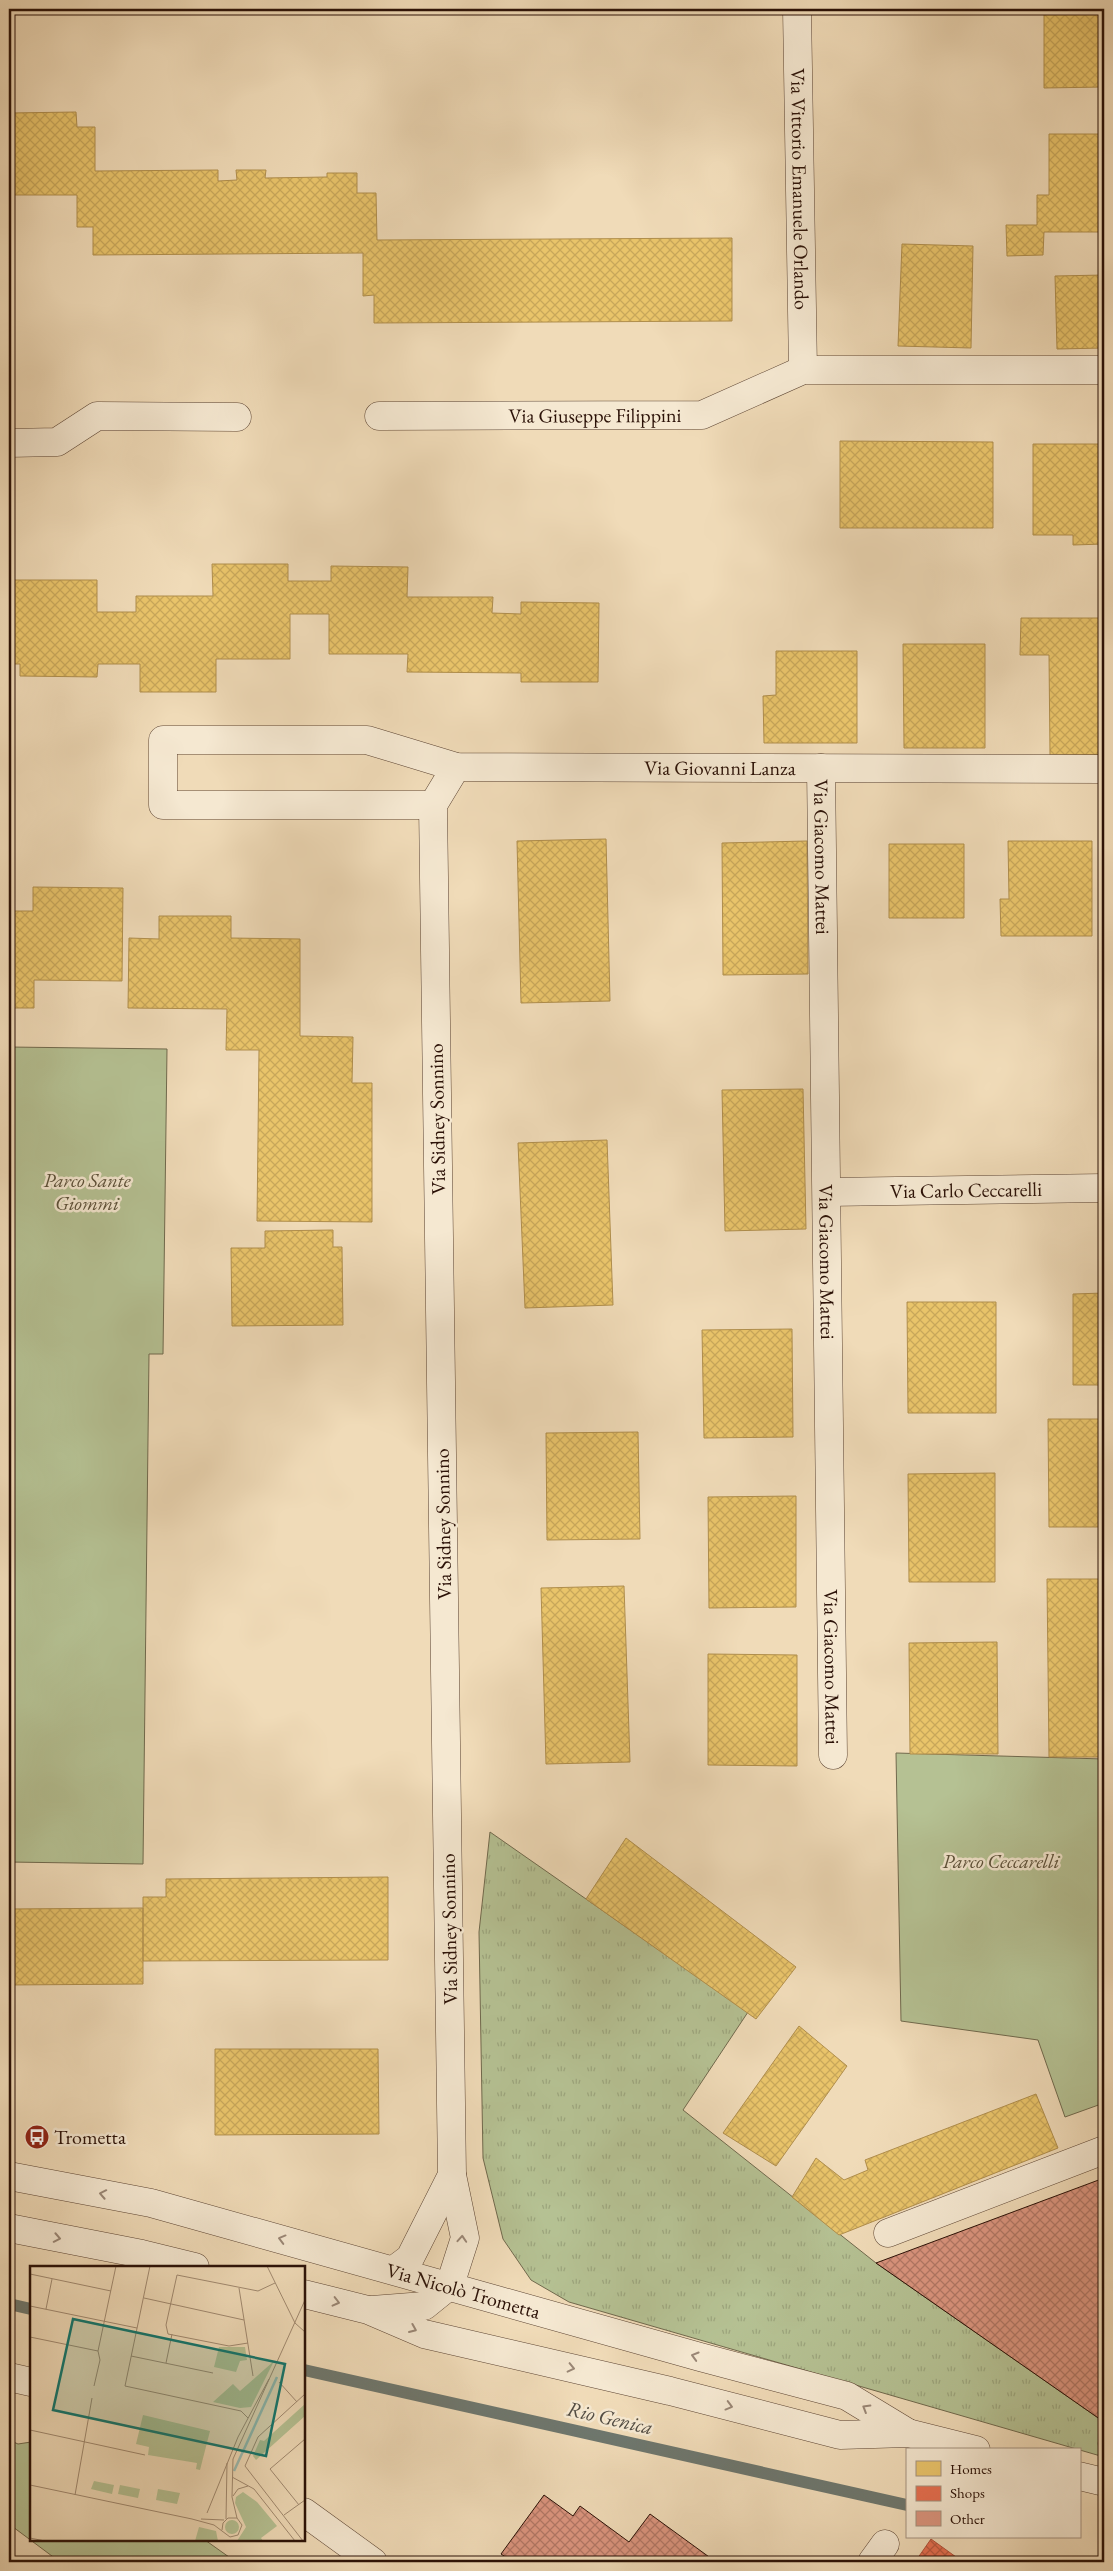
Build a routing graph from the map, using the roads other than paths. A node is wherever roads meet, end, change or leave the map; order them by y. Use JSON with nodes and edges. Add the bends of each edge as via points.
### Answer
{"nodes":[{"id":1,"x":797,"y":9,"type":"edge"},
{"id":2,"x":803,"y":370,"type":"junction"},
{"id":3,"x":1104,"y":370,"type":"edge"},
{"id":4,"x":379,"y":416,"type":"dead end"},
{"id":5,"x":237,"y":417,"type":"dead end"},
{"id":6,"x":9,"y":443,"type":"edge"},
{"id":7,"x":456,"y":767,"type":"junction"},
{"id":8,"x":822,"y":768,"type":"junction"},
{"id":9,"x":1104,"y":768,"type":"edge"},
{"id":10,"x":433,"y":805,"type":"junction"},
{"id":11,"x":1104,"y":1188,"type":"edge"},
{"id":12,"x":826,"y":1192,"type":"junction"},
{"id":13,"x":833,"y":1755,"type":"dead end"},
{"id":14,"x":1104,"y":2150,"type":"edge"},
{"id":15,"x":452,"y":2175,"type":"junction"},
{"id":16,"x":9,"y":2176,"type":"edge"},
{"id":17,"x":9,"y":2228,"type":"edge"},
{"id":18,"x":888,"y":2233,"type":"dead end"},
{"id":19,"x":191,"y":2266,"type":"edge"},
{"id":20,"x":394,"y":2270,"type":"junction"},
{"id":21,"x":450,"y":2285,"type":"junction"},
{"id":22,"x":305,"y":2294,"type":"edge"},
{"id":23,"x":368,"y":2310,"type":"junction"},
{"id":24,"x":9,"y":2377,"type":"edge"},
{"id":25,"x":30,"y":2382,"type":"edge"},
{"id":26,"x":908,"y":2433,"type":"junction"},
{"id":27,"x":968,"y":2448,"type":"edge"},
{"id":28,"x":1080,"y":2476,"type":"edge"},
{"id":29,"x":1104,"y":2482,"type":"edge"},
{"id":30,"x":305,"y":2513,"type":"edge"},
{"id":31,"x":373,"y":2562,"type":"edge"}],
"edges":[{"from":1,"to":2,"type":"street","name":"Via Vittorio Emanuele Orlando"},
{"from":2,"to":3,"type":"street"},
{"from":2,"to":4,"type":"street","name":"Via Giuseppe Filippini","via":[[702,415]]},
{"from":5,"to":6,"type":"street","via":[[97,416],[57,442]]},
{"from":7,"to":8,"type":"street","name":"Via Giovanni Lanza"},
{"from":7,"to":10,"type":"street"},
{"from":7,"to":10,"type":"street","name":"Via Giovanni Lanza","via":[[367,740],[163,740],[163,805]]},
{"from":8,"to":9,"type":"street","name":"Via Giovanni Lanza"},
{"from":8,"to":12,"type":"street","name":"Via Giacomo Mattei"},
{"from":10,"to":15,"type":"street","name":"Via Sidney Sonnino"},
{"from":11,"to":12,"type":"street","name":"Via Carlo Ceccarelli"},
{"from":12,"to":13,"type":"street","name":"Via Giacomo Mattei"},
{"from":14,"to":18,"type":"street"},
{"from":15,"to":20,"type":"street","name":"Via Sidney Sonnino","via":[[410,2258]]},
{"from":21,"to":15,"type":"street","one_way":true,"via":[[465,2238]]},
{"from":20,"to":16,"type":"street","name":"Via Nicolò Trometta","one_way":true,"via":[[151,2203]]},
{"from":17,"to":19,"type":"street","one_way":true},
{"from":20,"to":21,"type":"street","name":"Via Nicolò Trometta"},
{"from":21,"to":23,"type":"street","via":[[424,2306]]},
{"from":26,"to":21,"type":"street","name":"Via Nicolò Trometta","one_way":true,"via":[[847,2396],[700,2358]]},
{"from":22,"to":23,"type":"street","name":"Via Nicolò Trometta","one_way":true},
{"from":23,"to":26,"type":"street","name":"Via Nicolò Trometta","one_way":true,"via":[[424,2334],[670,2391],[840,2435]]},
{"from":24,"to":25,"type":"street"},
{"from":26,"to":27,"type":"street","name":"Via Nicolò Trometta"},
{"from":28,"to":29,"type":"street"},
{"from":30,"to":31,"type":"street"}]}
